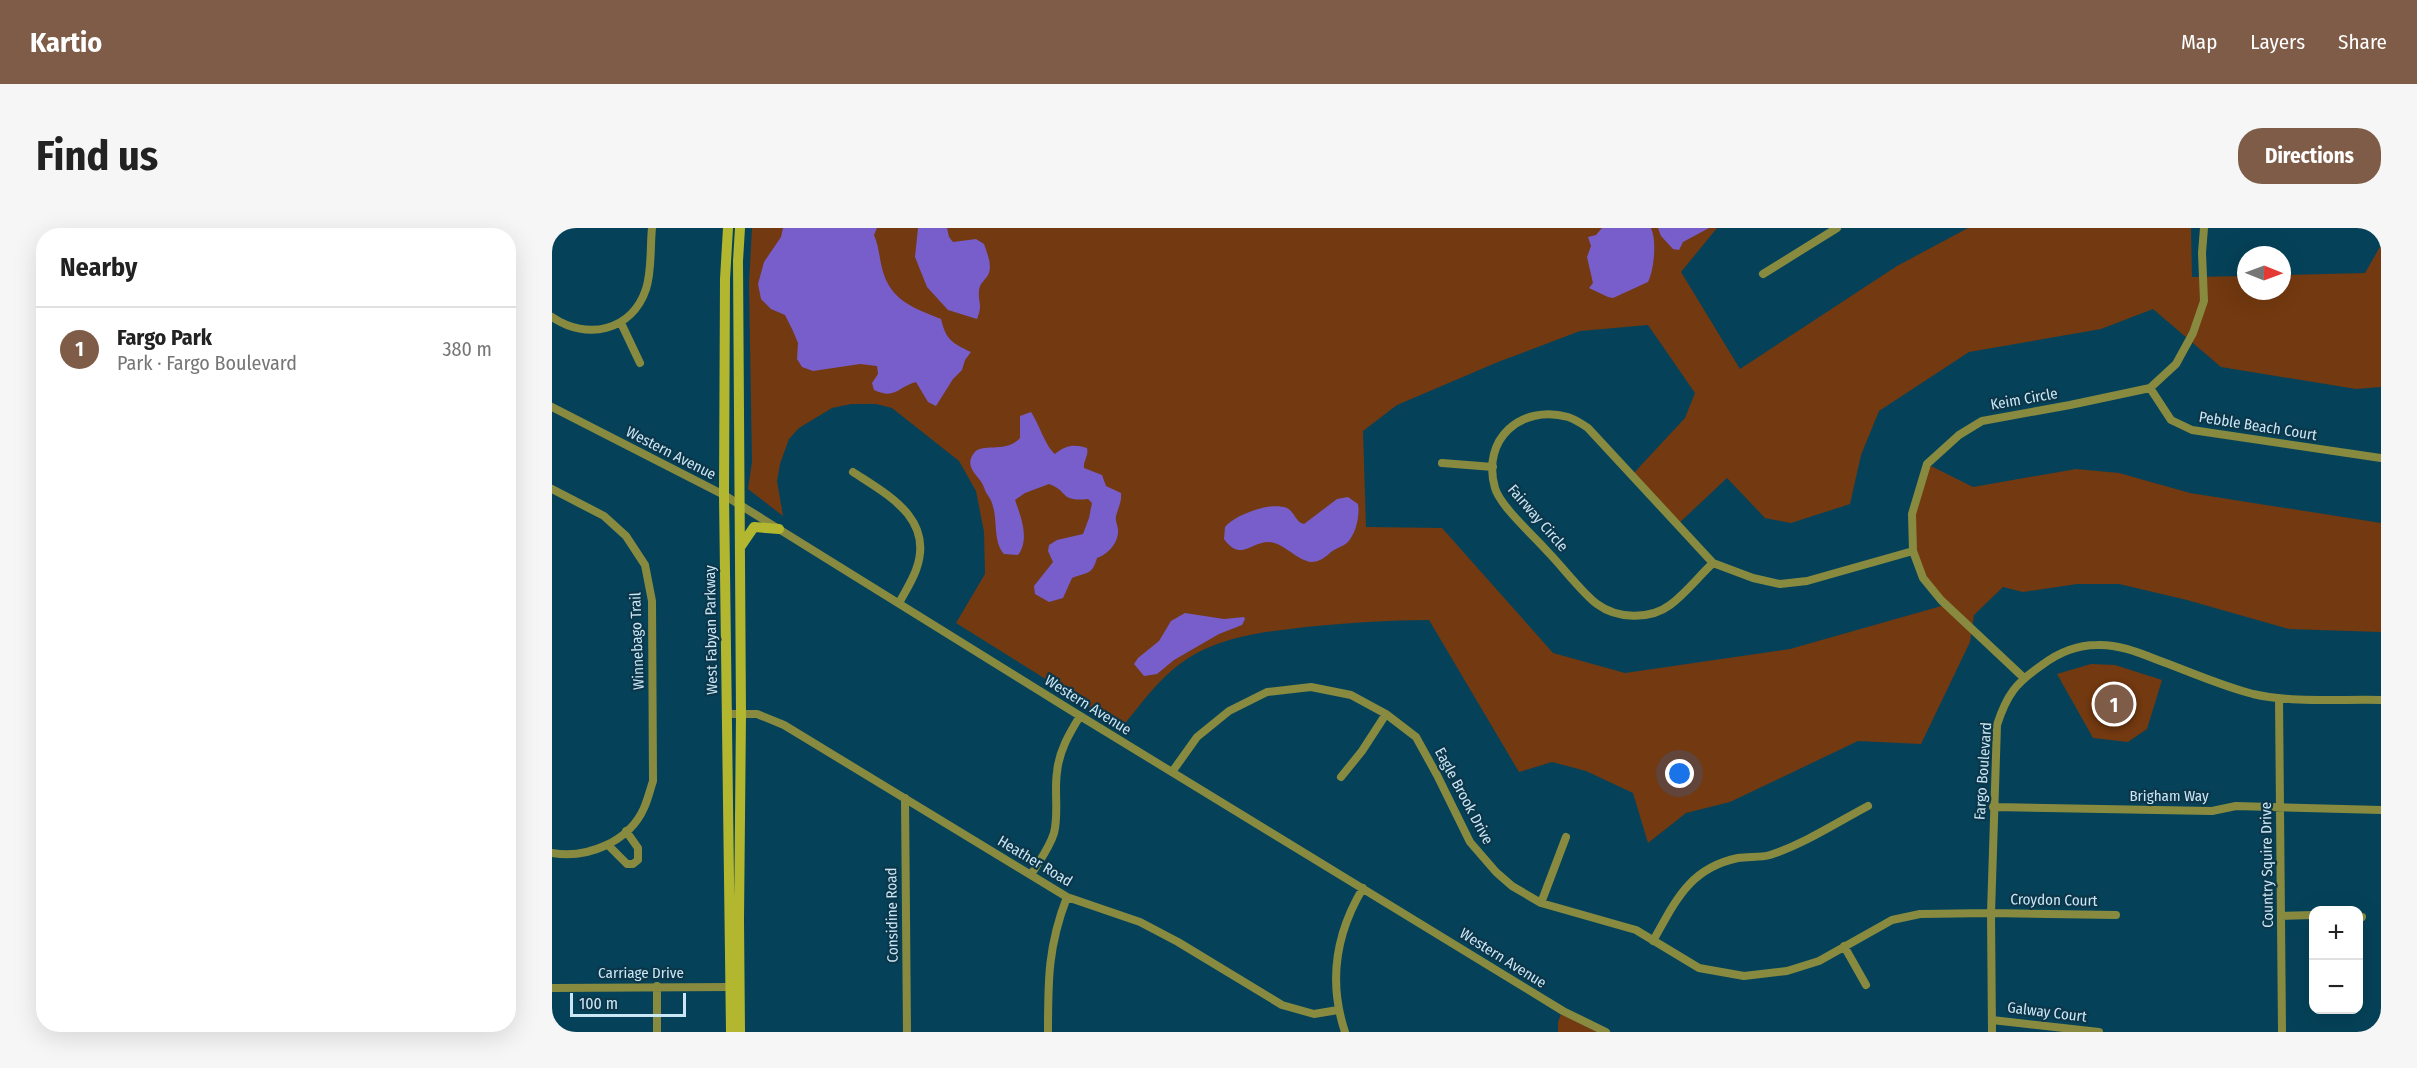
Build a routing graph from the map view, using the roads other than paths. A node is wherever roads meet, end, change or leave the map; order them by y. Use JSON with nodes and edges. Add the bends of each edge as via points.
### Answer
{"nodes":[{"id":1,"x":652,"y":228,"type":"edge"},
{"id":2,"x":728,"y":228,"type":"edge"},
{"id":3,"x":740,"y":228,"type":"edge"},
{"id":4,"x":1836,"y":228,"type":"edge"},
{"id":5,"x":2204,"y":228,"type":"edge"},
{"id":6,"x":1762,"y":273,"type":"dead end"},
{"id":7,"x":552,"y":317,"type":"edge"},
{"id":8,"x":621,"y":323,"type":"junction"},
{"id":9,"x":640,"y":363,"type":"dead end"},
{"id":10,"x":2150,"y":388,"type":"junction"},
{"id":11,"x":552,"y":407,"type":"edge"},
{"id":12,"x":2381,"y":458,"type":"edge"},
{"id":13,"x":1442,"y":463,"type":"dead end"},
{"id":14,"x":1492,"y":467,"type":"junction"},
{"id":15,"x":853,"y":472,"type":"dead end"},
{"id":16,"x":552,"y":489,"type":"edge"},
{"id":17,"x":724,"y":495,"type":"junction"},
{"id":18,"x":740,"y":506,"type":"junction"},
{"id":19,"x":779,"y":529,"type":"junction"},
{"id":20,"x":741,"y":546,"type":"junction"},
{"id":21,"x":1913,"y":551,"type":"junction"},
{"id":22,"x":1713,"y":563,"type":"junction"},
{"id":23,"x":899,"y":603,"type":"junction"},
{"id":24,"x":2024,"y":678,"type":"junction"},
{"id":25,"x":2279,"y":698,"type":"junction"},
{"id":26,"x":2381,"y":700,"type":"edge"},
{"id":27,"x":727,"y":714,"type":"junction"},
{"id":28,"x":741,"y":714,"type":"junction"},
{"id":29,"x":1386,"y":714,"type":"junction"},
{"id":30,"x":1080,"y":716,"type":"junction"},
{"id":31,"x":1172,"y":772,"type":"junction"},
{"id":32,"x":1341,"y":777,"type":"dead end"},
{"id":33,"x":905,"y":798,"type":"junction"},
{"id":34,"x":1868,"y":806,"type":"dead end"},
{"id":35,"x":1993,"y":807,"type":"junction"},
{"id":36,"x":2280,"y":808,"type":"junction"},
{"id":37,"x":2381,"y":810,"type":"edge"},
{"id":38,"x":626,"y":831,"type":"junction"},
{"id":39,"x":1566,"y":837,"type":"dead end"},
{"id":40,"x":608,"y":845,"type":"junction"},
{"id":41,"x":552,"y":853,"type":"edge"},
{"id":42,"x":1031,"y":874,"type":"junction"},
{"id":43,"x":1363,"y":888,"type":"junction"},
{"id":44,"x":1067,"y":897,"type":"junction"},
{"id":45,"x":1541,"y":903,"type":"junction"},
{"id":46,"x":1991,"y":913,"type":"junction"},
{"id":47,"x":2116,"y":915,"type":"dead end"},
{"id":48,"x":2309,"y":915,"type":"edge"},
{"id":49,"x":2281,"y":916,"type":"junction"},
{"id":50,"x":1653,"y":941,"type":"junction"},
{"id":51,"x":1845,"y":946,"type":"junction"},
{"id":52,"x":1866,"y":985,"type":"dead end"},
{"id":53,"x":657,"y":986,"type":"junction"},
{"id":54,"x":730,"y":987,"type":"junction"},
{"id":55,"x":552,"y":988,"type":"edge"},
{"id":56,"x":1338,"y":1011,"type":"junction"},
{"id":57,"x":1992,"y":1020,"type":"junction"},
{"id":58,"x":657,"y":1032,"type":"edge"},
{"id":59,"x":731,"y":1032,"type":"edge"},
{"id":60,"x":740,"y":1032,"type":"edge"},
{"id":61,"x":907,"y":1032,"type":"edge"},
{"id":62,"x":1048,"y":1032,"type":"edge"},
{"id":63,"x":1345,"y":1032,"type":"edge"},
{"id":64,"x":1606,"y":1032,"type":"edge"},
{"id":65,"x":1992,"y":1032,"type":"edge"},
{"id":66,"x":2099,"y":1032,"type":"edge"},
{"id":67,"x":2282,"y":1032,"type":"edge"}],
"edges":[{"from":1,"to":8,"type":"street","via":[[647,287],[633,312]]},
{"from":2,"to":17,"type":"main road","name":"West Fabyan Parkway"},
{"from":3,"to":18,"type":"main road","name":"West Fabyan Parkway"},
{"from":4,"to":6,"type":"street"},
{"from":5,"to":10,"type":"street","via":[[2204,301],[2176,364]]},
{"from":7,"to":8,"type":"street","via":[[574,329],[594,331]]},
{"from":8,"to":9,"type":"street"},
{"from":10,"to":12,"type":"street","name":"Pebble Beach Court","via":[[2171,420],[2192,430]]},
{"from":10,"to":21,"type":"street","name":"Keim Circle","via":[[1982,421],[1959,435],[1927,464],[1912,514]]},
{"from":11,"to":17,"type":"street","name":"Western Avenue"},
{"from":13,"to":14,"type":"street"},
{"from":14,"to":22,"type":"street","name":"Fairway Circle","via":[[1498,440],[1519,421],[1545,414],[1570,417],[1588,428]]},
{"from":14,"to":22,"type":"street","name":"Fairway Circle","via":[[1495,490],[1510,511],[1597,604],[1621,615],[1648,614],[1670,606]]},
{"from":15,"to":23,"type":"street","via":[[894,499],[919,531],[921,549],[916,570]]},
{"from":16,"to":38,"type":"street","name":"Winnebago Trail","via":[[604,516],[626,536],[645,565],[652,601],[653,781],[644,808]]},
{"from":17,"to":18,"type":"street","name":"Western Avenue"},
{"from":17,"to":27,"type":"main road","name":"West Fabyan Parkway"},
{"from":18,"to":19,"type":"street","name":"Western Avenue"},
{"from":18,"to":20,"type":"main road","name":"West Fabyan Parkway"},
{"from":19,"to":20,"type":"main road","via":[[754,528]]},
{"from":19,"to":23,"type":"street","name":"Western Avenue"},
{"from":20,"to":28,"type":"main road","name":"West Fabyan Parkway"},
{"from":21,"to":22,"type":"street","name":"Fairway Circle","via":[[1807,581],[1780,584]]},
{"from":21,"to":24,"type":"street","name":"Keim Circle","via":[[1923,578],[1941,600]]},
{"from":23,"to":30,"type":"street","name":"Western Avenue"},
{"from":24,"to":25,"type":"street","name":"Fargo Boulevard","via":[[2054,656],[2096,645],[2131,650],[2222,685]]},
{"from":24,"to":35,"type":"street","name":"Fargo Boulevard","via":[[2005,702],[1997,725]]},
{"from":25,"to":26,"type":"street","name":"Fargo Boulevard"},
{"from":25,"to":36,"type":"street","name":"Country Squire Drive"},
{"from":27,"to":28,"type":"street","name":"Heather Road"},
{"from":27,"to":54,"type":"main road","name":"West Fabyan Parkway"},
{"from":28,"to":33,"type":"street","name":"Heather Road","via":[[771,718]]},
{"from":28,"to":60,"type":"main road","name":"West Fabyan Parkway"},
{"from":29,"to":31,"type":"street","name":"Eagle Brook Drive","via":[[1351,695],[1311,687],[1267,692],[1229,711],[1205,731]]},
{"from":29,"to":32,"type":"street"},
{"from":29,"to":45,"type":"street","name":"Eagle Brook Drive","via":[[1416,737],[1480,856],[1512,886]]},
{"from":30,"to":31,"type":"street","name":"Western Avenue"},
{"from":30,"to":42,"type":"street","via":[[1060,754],[1054,833]]},
{"from":31,"to":43,"type":"street","name":"Western Avenue"},
{"from":33,"to":42,"type":"street","name":"Heather Road"},
{"from":33,"to":61,"type":"street","name":"Considine Road"},
{"from":34,"to":50,"type":"street","via":[[1768,856],[1737,858],[1706,870],[1680,894]]},
{"from":35,"to":36,"type":"street","name":"Brigham Way","via":[[2212,811],[2236,806]]},
{"from":35,"to":46,"type":"street","name":"Fargo Boulevard"},
{"from":36,"to":37,"type":"street","name":"Brigham Way"},
{"from":36,"to":49,"type":"street","name":"Country Squire Drive"},
{"from":38,"to":40,"type":"street","name":"Winnebago Trail"},
{"from":38,"to":40,"type":"street","via":[[640,854],[633,864],[627,864]]},
{"from":39,"to":45,"type":"street"},
{"from":40,"to":41,"type":"street","name":"Winnebago Trail","via":[[574,855]]},
{"from":42,"to":44,"type":"street","name":"Heather Road"},
{"from":43,"to":56,"type":"street","via":[[1347,916],[1338,946],[1334,978]]},
{"from":43,"to":64,"type":"street","name":"Western Avenue","via":[[1563,1011]]},
{"from":44,"to":56,"type":"street","name":"Heather Road","via":[[1140,922],[1282,1005],[1314,1014]]},
{"from":44,"to":62,"type":"street","via":[[1049,959]]},
{"from":45,"to":50,"type":"street","name":"Eagle Brook Drive","via":[[1616,923]]},
{"from":46,"to":47,"type":"street","name":"Croydon Court"},
{"from":46,"to":51,"type":"street","name":"Eagle Brook Drive","via":[[1920,914],[1892,920]]},
{"from":46,"to":57,"type":"street","name":"Fargo Boulevard"},
{"from":48,"to":49,"type":"street"},
{"from":49,"to":67,"type":"street","name":"Country Squire Drive"},
{"from":50,"to":51,"type":"street","name":"Eagle Brook Drive","via":[[1699,968],[1744,976],[1787,971],[1819,961]]},
{"from":51,"to":52,"type":"street"},
{"from":53,"to":54,"type":"street","name":"Carriage Drive"},
{"from":53,"to":55,"type":"street","name":"Carriage Drive"},
{"from":53,"to":58,"type":"street"},
{"from":54,"to":59,"type":"main road","name":"West Fabyan Parkway"},
{"from":56,"to":63,"type":"street"},
{"from":57,"to":65,"type":"street","name":"Fargo Boulevard"},
{"from":57,"to":66,"type":"street","name":"Galway Court"}]}
